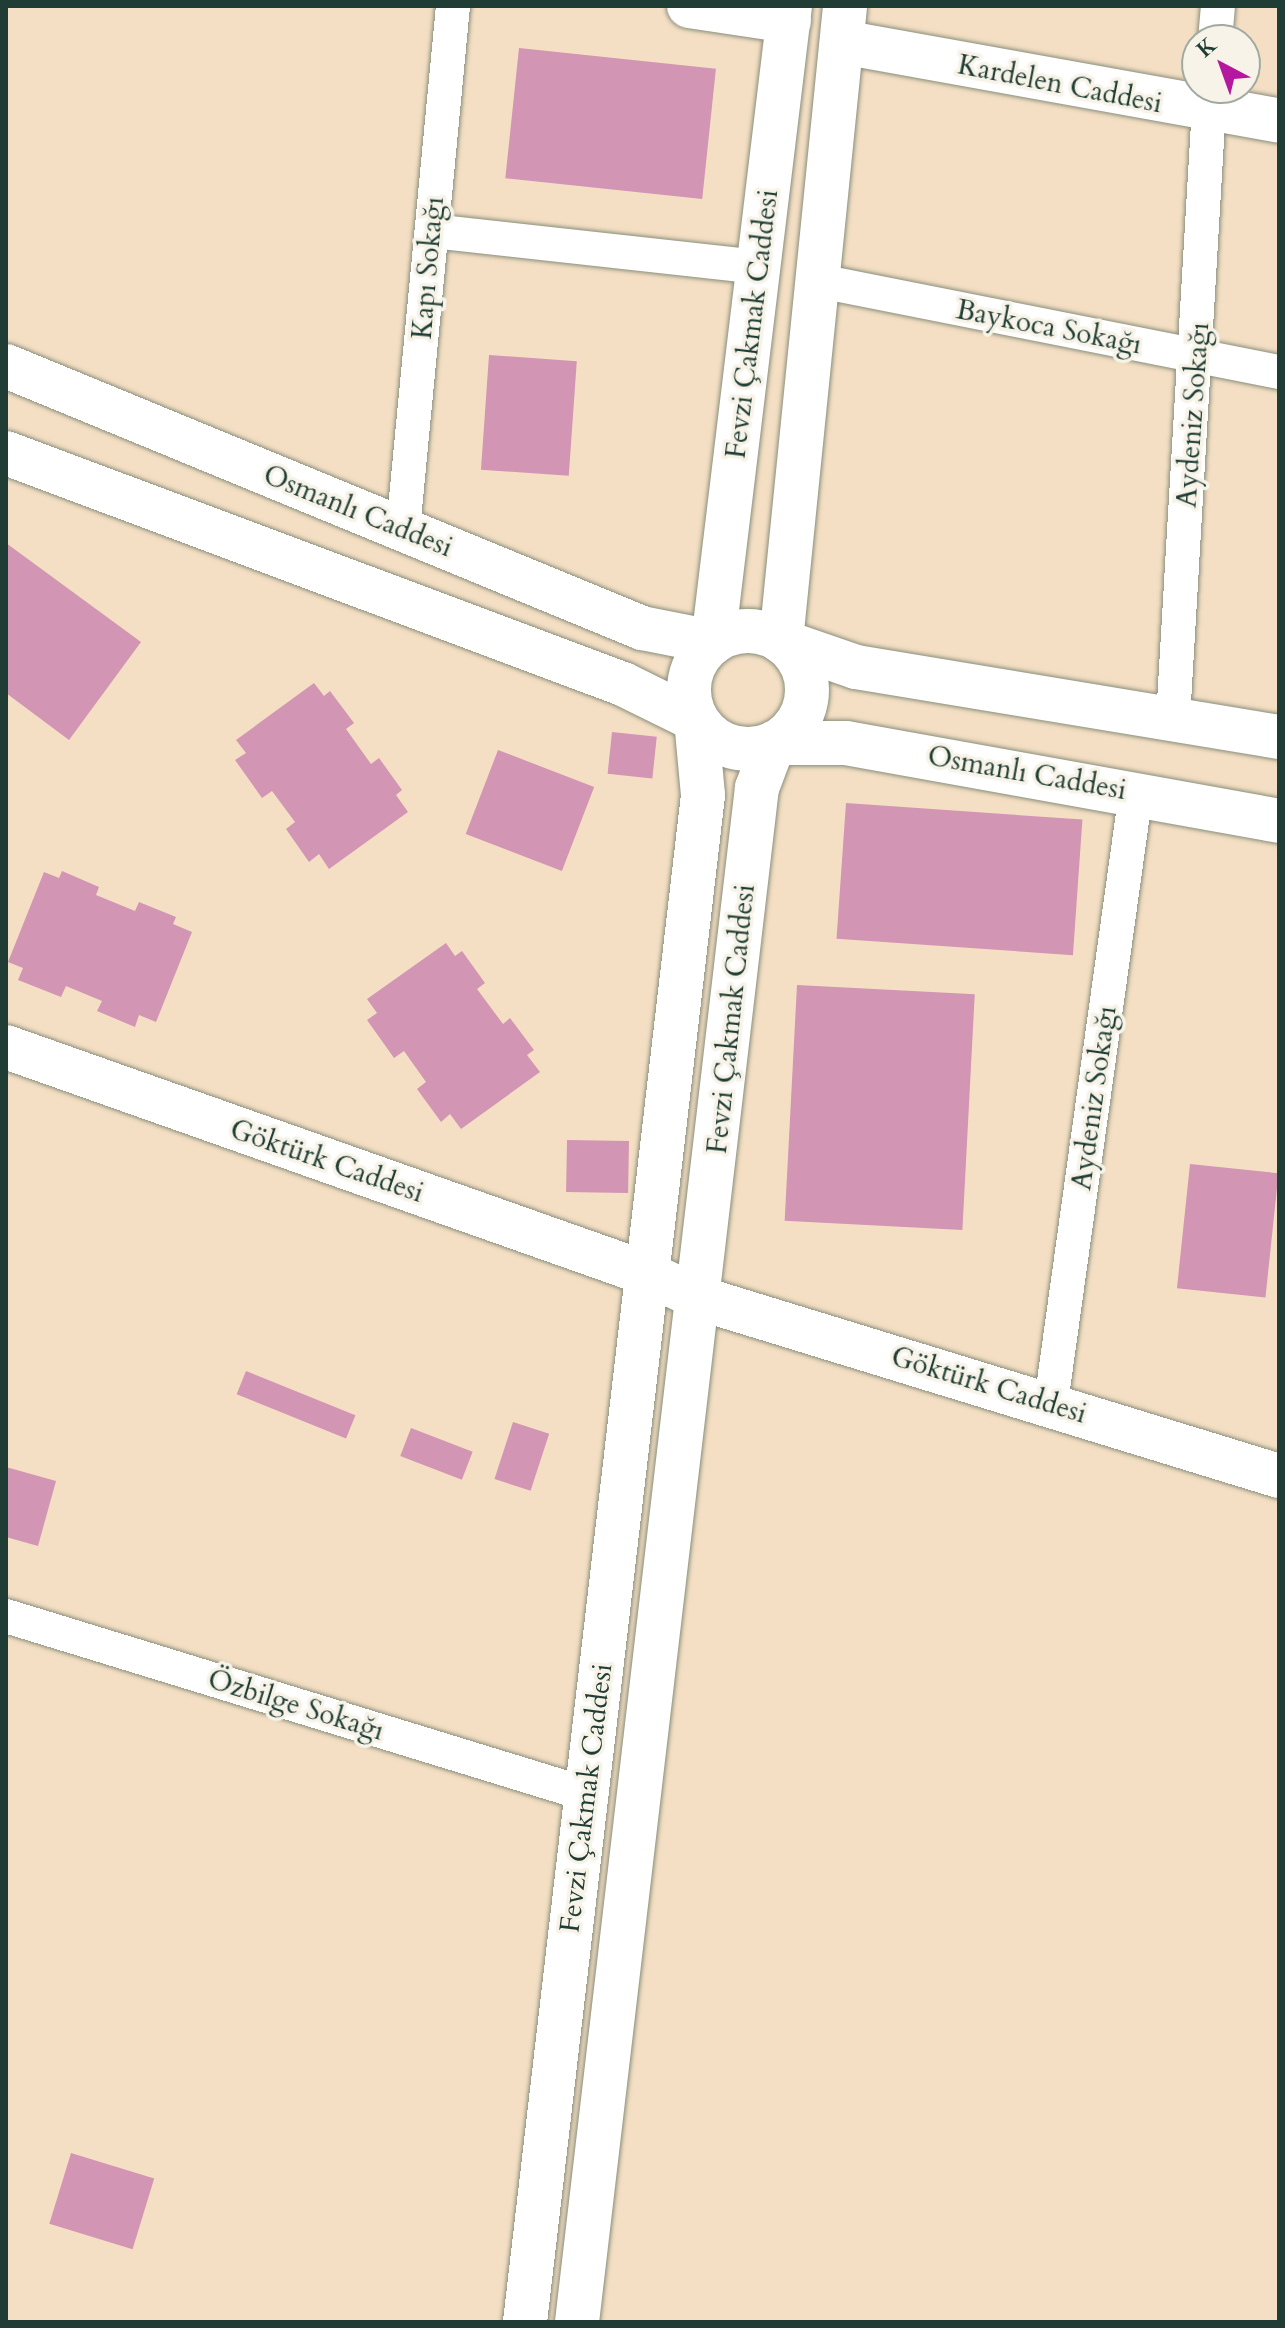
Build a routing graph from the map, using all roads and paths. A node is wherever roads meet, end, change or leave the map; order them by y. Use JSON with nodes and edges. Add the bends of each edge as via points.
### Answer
{"nodes":[{"id":1,"x":453,"y":6,"type":"edge"},
{"id":2,"x":689,"y":6,"type":"edge"},
{"id":3,"x":789,"y":14,"type":"edge"},
{"id":4,"x":843,"y":24,"type":"edge"},
{"id":5,"x":1181,"y":94,"type":"edge"},
{"id":6,"x":1209,"y":104,"type":"edge"},
{"id":7,"x":1222,"y":104,"type":"edge"},
{"id":8,"x":1279,"y":121,"type":"edge"},
{"id":9,"x":432,"y":231,"type":"junction"},
{"id":10,"x":759,"y":267,"type":"junction"},
{"id":11,"x":819,"y":281,"type":"junction"},
{"id":12,"x":1197,"y":356,"type":"junction"},
{"id":13,"x":6,"y":366,"type":"edge"},
{"id":14,"x":1279,"y":372,"type":"edge"},
{"id":15,"x":6,"y":453,"type":"edge"},
{"id":16,"x":403,"y":530,"type":"junction"},
{"id":17,"x":781,"y":641,"type":"junction"},
{"id":18,"x":713,"y":642,"type":"junction"},
{"id":19,"x":1173,"y":719,"type":"junction"},
{"id":20,"x":696,"y":720,"type":"junction"},
{"id":21,"x":1279,"y":737,"type":"edge"},
{"id":22,"x":774,"y":743,"type":"junction"},
{"id":23,"x":1136,"y":792,"type":"junction"},
{"id":24,"x":1279,"y":821,"type":"edge"},
{"id":25,"x":6,"y":1047,"type":"edge"},
{"id":26,"x":648,"y":1274,"type":"junction"},
{"id":27,"x":699,"y":1298,"type":"junction"},
{"id":28,"x":1051,"y":1403,"type":"junction"},
{"id":29,"x":1279,"y":1476,"type":"edge"},
{"id":30,"x":6,"y":1616,"type":"edge"},
{"id":31,"x":586,"y":1794,"type":"junction"},
{"id":32,"x":525,"y":2322,"type":"edge"},
{"id":33,"x":577,"y":2322,"type":"edge"}],
"edges":[{"from":1,"to":9,"type":"street","name":"Kapı Sokağı"},
{"from":2,"to":3,"type":"main road"},
{"from":3,"to":10,"type":"main road","name":"Fevzi Çakmak Caddesi"},
{"from":4,"to":5,"type":"main road","name":"Kardelen Caddesi"},
{"from":4,"to":11,"type":"main road"},
{"from":6,"to":12,"type":"street","name":"Aydeniz Sokağı"},
{"from":7,"to":8,"type":"main road","name":"Kardelen Caddesi"},
{"from":9,"to":10,"type":"street"},
{"from":9,"to":16,"type":"street","name":"Kapı Sokağı"},
{"from":10,"to":18,"type":"main road","name":"Fevzi Çakmak Caddesi"},
{"from":11,"to":12,"type":"street","name":"Baykoca Sokağı"},
{"from":11,"to":17,"type":"main road"},
{"from":12,"to":14,"type":"street","name":"Baykoca Sokağı"},
{"from":12,"to":19,"type":"street","name":"Aydeniz Sokağı"},
{"from":13,"to":16,"type":"main road","name":"Osmanlı Caddesi"},
{"from":15,"to":20,"type":"main road","via":[[623,684]]},
{"from":16,"to":18,"type":"main road","name":"Osmanlı Caddesi","via":[[642,628]]},
{"from":17,"to":18,"type":"main road","via":[[751,631]]},
{"from":17,"to":19,"type":"main road","via":[[856,667]]},
{"from":17,"to":22,"type":"main road","via":[[802,668],[806,699],[794,727]]},
{"from":18,"to":20,"type":"main road","via":[[691,673],[688,693]]},
{"from":19,"to":21,"type":"main road"},
{"from":20,"to":22,"type":"main road","via":[[719,742],[735,748]]},
{"from":20,"to":26,"type":"main road","name":"Fevzi Çakmak Caddesi","via":[[703,795]]},
{"from":22,"to":23,"type":"main road","name":"Osmanlı Caddesi","via":[[846,743]]},
{"from":22,"to":27,"type":"main road","name":"Fevzi Çakmak Caddesi","via":[[757,788]]},
{"from":23,"to":24,"type":"main road","name":"Osmanlı Caddesi"},
{"from":23,"to":28,"type":"street","name":"Aydeniz Sokağı"},
{"from":25,"to":26,"type":"main road","name":"Göktürk Caddesi"},
{"from":26,"to":27,"type":"main road"},
{"from":26,"to":31,"type":"main road","name":"Fevzi Çakmak Caddesi"},
{"from":27,"to":28,"type":"main road","name":"Göktürk Caddesi"},
{"from":27,"to":33,"type":"main road","name":"Fevzi Çakmak Caddesi"},
{"from":28,"to":29,"type":"main road","name":"Göktürk Caddesi"},
{"from":30,"to":31,"type":"street","name":"Özbilge Sokağı"},
{"from":31,"to":32,"type":"main road","name":"Fevzi Çakmak Caddesi"}]}
